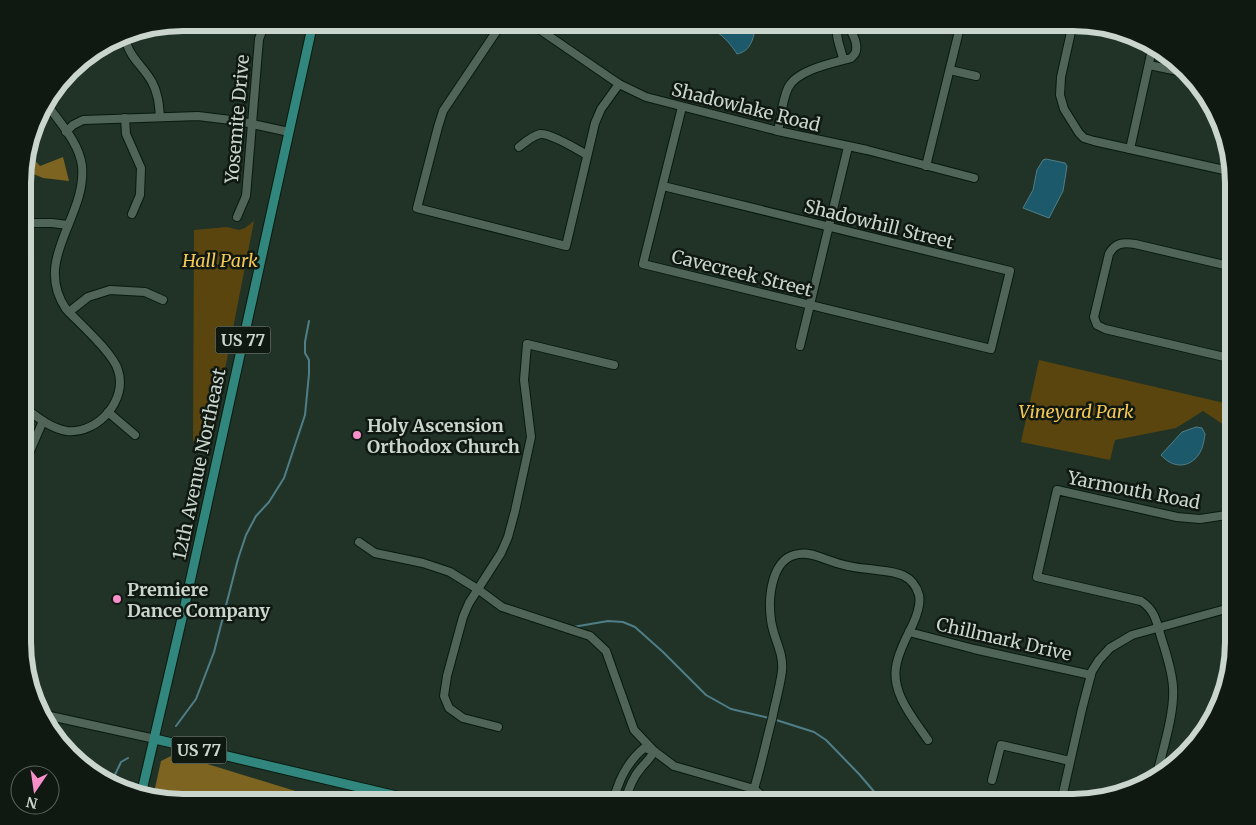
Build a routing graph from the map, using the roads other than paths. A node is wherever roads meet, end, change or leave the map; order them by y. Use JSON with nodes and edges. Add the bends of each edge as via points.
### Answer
{"nodes":[{"id":1,"x":262,"y":31,"type":"edge"},
{"id":2,"x":311,"y":31,"type":"edge"},
{"id":3,"x":496,"y":31,"type":"edge"},
{"id":4,"x":543,"y":31,"type":"edge"},
{"id":5,"x":959,"y":31,"type":"edge"},
{"id":6,"x":1071,"y":31,"type":"edge"},
{"id":7,"x":127,"y":42,"type":"edge"},
{"id":8,"x":1151,"y":54,"type":"edge"},
{"id":9,"x":843,"y":60,"type":"dead end"},
{"id":10,"x":1149,"y":65,"type":"junction"},
{"id":11,"x":950,"y":70,"type":"junction"},
{"id":12,"x":1174,"y":70,"type":"edge"},
{"id":13,"x":976,"y":76,"type":"dead end"},
{"id":14,"x":619,"y":84,"type":"junction"},
{"id":15,"x":682,"y":107,"type":"junction"},
{"id":16,"x":51,"y":110,"type":"edge"},
{"id":17,"x":160,"y":117,"type":"junction"},
{"id":18,"x":125,"y":118,"type":"junction"},
{"id":19,"x":252,"y":124,"type":"junction"},
{"id":20,"x":778,"y":131,"type":"junction"},
{"id":21,"x":66,"y":132,"type":"junction"},
{"id":22,"x":289,"y":132,"type":"junction"},
{"id":23,"x":519,"y":147,"type":"dead end"},
{"id":24,"x":848,"y":147,"type":"junction"},
{"id":25,"x":1130,"y":149,"type":"junction"},
{"id":26,"x":587,"y":155,"type":"junction"},
{"id":27,"x":926,"y":166,"type":"junction"},
{"id":28,"x":1224,"y":170,"type":"edge"},
{"id":29,"x":974,"y":178,"type":"dead end"},
{"id":30,"x":663,"y":186,"type":"junction"},
{"id":31,"x":132,"y":214,"type":"dead end"},
{"id":32,"x":238,"y":217,"type":"dead end"},
{"id":33,"x":31,"y":223,"type":"edge"},
{"id":34,"x":68,"y":225,"type":"junction"},
{"id":35,"x":829,"y":227,"type":"junction"},
{"id":36,"x":1224,"y":265,"type":"edge"},
{"id":37,"x":163,"y":300,"type":"dead end"},
{"id":38,"x":810,"y":305,"type":"junction"},
{"id":39,"x":69,"y":312,"type":"junction"},
{"id":40,"x":800,"y":346,"type":"dead end"},
{"id":41,"x":991,"y":349,"type":"joint"},
{"id":42,"x":1224,"y":356,"type":"edge"},
{"id":43,"x":614,"y":365,"type":"dead end"},
{"id":44,"x":108,"y":412,"type":"junction"},
{"id":45,"x":31,"y":413,"type":"edge"},
{"id":46,"x":43,"y":422,"type":"junction"},
{"id":47,"x":136,"y":435,"type":"dead end"},
{"id":48,"x":31,"y":449,"type":"edge"},
{"id":49,"x":1224,"y":516,"type":"edge"},
{"id":50,"x":359,"y":542,"type":"dead end"},
{"id":51,"x":479,"y":590,"type":"junction"},
{"id":52,"x":1224,"y":610,"type":"edge"},
{"id":53,"x":1159,"y":628,"type":"junction"},
{"id":54,"x":909,"y":632,"type":"junction"},
{"id":55,"x":1091,"y":675,"type":"junction"},
{"id":56,"x":51,"y":716,"type":"edge"},
{"id":57,"x":498,"y":728,"type":"dead end"},
{"id":58,"x":155,"y":739,"type":"junction"},
{"id":59,"x":928,"y":740,"type":"dead end"},
{"id":60,"x":654,"y":751,"type":"junction"},
{"id":61,"x":1070,"y":761,"type":"junction"},
{"id":62,"x":1159,"y":767,"type":"edge"},
{"id":63,"x":992,"y":780,"type":"dead end"},
{"id":64,"x":143,"y":788,"type":"edge"},
{"id":65,"x":754,"y":789,"type":"junction"},
{"id":66,"x":759,"y":793,"type":"edge"},
{"id":67,"x":1063,"y":793,"type":"edge"},
{"id":68,"x":387,"y":794,"type":"edge"},
{"id":69,"x":616,"y":794,"type":"edge"},
{"id":70,"x":628,"y":794,"type":"edge"}],
"edges":[{"from":1,"to":19,"type":"street","name":"Yosemite Drive"},
{"from":2,"to":22,"type":"main road","name":"12th Avenue Northeast","number":"US 77"},
{"from":3,"to":26,"type":"street","via":[[443,111],[417,208],[566,246]]},
{"from":4,"to":14,"type":"street","name":"Shadowlake Road"},
{"from":5,"to":11,"type":"street"},
{"from":6,"to":25,"type":"street","via":[[1060,85],[1064,109],[1084,138]]},
{"from":7,"to":17,"type":"street","via":[[156,92]]},
{"from":8,"to":10,"type":"street"},
{"from":9,"to":20,"type":"street","via":[[793,80],[788,88]]},
{"from":10,"to":12,"type":"street"},
{"from":10,"to":25,"type":"street"},
{"from":11,"to":13,"type":"street"},
{"from":11,"to":27,"type":"street"},
{"from":14,"to":15,"type":"street","name":"Shadowlake Road","via":[[646,97]]},
{"from":14,"to":26,"type":"street","via":[[598,115]]},
{"from":15,"to":20,"type":"street","name":"Shadowlake Road"},
{"from":15,"to":30,"type":"street","name":"Cavecreek Street"},
{"from":16,"to":21,"type":"street"},
{"from":17,"to":18,"type":"street"},
{"from":17,"to":19,"type":"street","via":[[214,117]]},
{"from":18,"to":21,"type":"street","via":[[83,120]]},
{"from":18,"to":31,"type":"street","via":[[126,134],[141,168],[140,195]]},
{"from":19,"to":22,"type":"street"},
{"from":19,"to":32,"type":"street","name":"Yosemite Drive","via":[[246,196]]},
{"from":20,"to":24,"type":"street","name":"Shadowlake Road"},
{"from":21,"to":34,"type":"street","via":[[79,156],[82,173]]},
{"from":22,"to":58,"type":"main road","name":"12th Avenue Northeast","number":"US 77"},
{"from":23,"to":26,"type":"street","via":[[541,134]]},
{"from":24,"to":27,"type":"street","name":"Shadowlake Road"},
{"from":24,"to":35,"type":"street"},
{"from":25,"to":28,"type":"street"},
{"from":27,"to":29,"type":"street","name":"Shadowlake Road"},
{"from":30,"to":35,"type":"street","name":"Shadowhill Street"},
{"from":30,"to":38,"type":"street","name":"Cavecreek Street","via":[[643,264]]},
{"from":33,"to":34,"type":"street"},
{"from":34,"to":39,"type":"street","via":[[56,261],[54,280],[61,302]]},
{"from":35,"to":38,"type":"street"},
{"from":35,"to":41,"type":"street","name":"Shadowhill Street","via":[[1010,271]]},
{"from":36,"to":42,"type":"street","via":[[1120,243],[1109,254],[1095,312],[1095,322],[1105,329]]},
{"from":37,"to":39,"type":"street","via":[[145,292],[110,290],[88,297]]},
{"from":38,"to":40,"type":"street"},
{"from":38,"to":41,"type":"street","name":"Cavecreek Street"},
{"from":39,"to":44,"type":"street","via":[[107,350],[118,369],[118,393]]},
{"from":43,"to":51,"type":"street","via":[[527,344],[524,380],[530,444],[508,537]]},
{"from":44,"to":46,"type":"street","via":[[92,426],[74,431],[58,429]]},
{"from":44,"to":47,"type":"street"},
{"from":45,"to":46,"type":"street"},
{"from":46,"to":48,"type":"street"},
{"from":49,"to":53,"type":"street","name":"Yarmouth Road","via":[[1190,519],[1057,490],[1037,577],[1141,602],[1152,611]]},
{"from":50,"to":51,"type":"street","via":[[375,553],[450,572]]},
{"from":51,"to":57,"type":"street","via":[[463,617],[446,676],[444,696],[449,708],[463,718]]},
{"from":51,"to":60,"type":"street","via":[[502,607],[590,636],[606,650],[634,730]]},
{"from":52,"to":53,"type":"street"},
{"from":53,"to":55,"type":"street","via":[[1117,643],[1104,653]]},
{"from":53,"to":62,"type":"street","via":[[1174,694]]},
{"from":54,"to":55,"type":"street","name":"Chillmark Drive"},
{"from":54,"to":59,"type":"street","via":[[896,662],[896,685]]},
{"from":54,"to":65,"type":"street","via":[[919,606],[919,595],[906,577],[895,571],[846,565],[814,554],[798,554],[787,558],[778,567],[770,602],[782,669]]},
{"from":55,"to":61,"type":"street"},
{"from":56,"to":58,"type":"street"},
{"from":58,"to":64,"type":"main road","name":"12th Avenue Northeast"},
{"from":58,"to":68,"type":"main road","number":"US 77"},
{"from":60,"to":65,"type":"street","via":[[674,766]]},
{"from":60,"to":69,"type":"street","via":[[644,748],[636,754],[621,777]]},
{"from":60,"to":70,"type":"street","via":[[640,768]]},
{"from":61,"to":63,"type":"street","via":[[1001,745]]},
{"from":61,"to":67,"type":"street"},
{"from":65,"to":66,"type":"street"}]}
